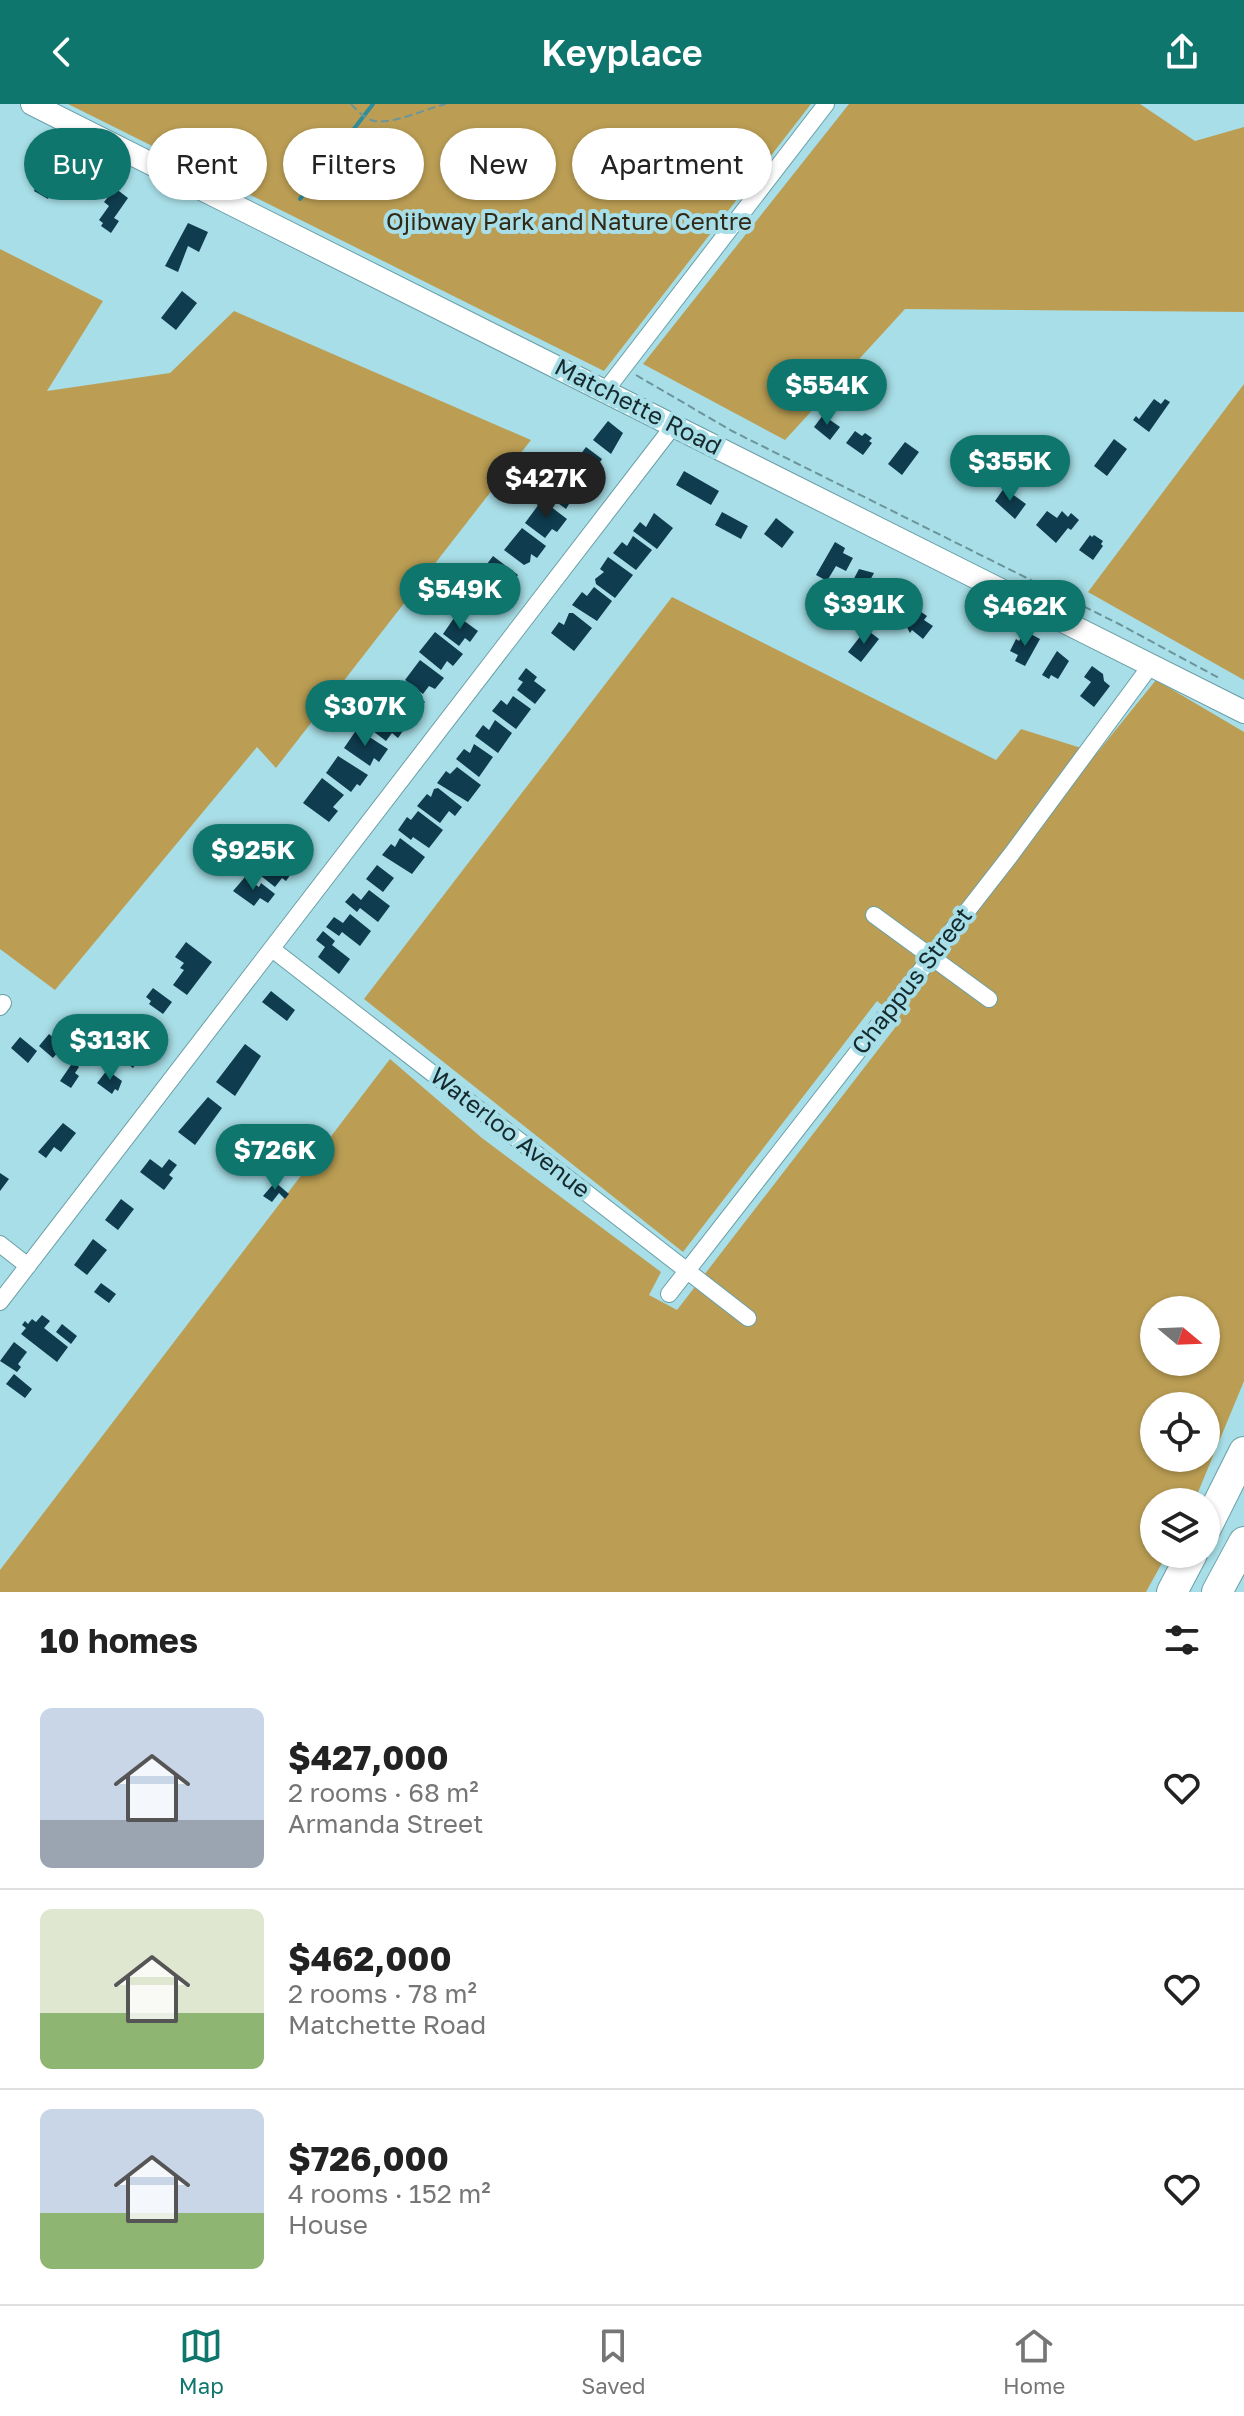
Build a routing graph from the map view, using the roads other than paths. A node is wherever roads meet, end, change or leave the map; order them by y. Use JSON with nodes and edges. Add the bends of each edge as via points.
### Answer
{"nodes":[{"id":1,"x":32,"y":104,"type":"edge"},
{"id":2,"x":826,"y":104,"type":"edge"},
{"id":3,"x":606,"y":390,"type":"junction"},
{"id":4,"x":674,"y":425,"type":"junction"},
{"id":5,"x":1151,"y":665,"type":"junction"},
{"id":6,"x":1244,"y":712,"type":"edge"},
{"id":7,"x":874,"y":915,"type":"dead end"},
{"id":8,"x":272,"y":949,"type":"junction"},
{"id":9,"x":930,"y":956,"type":"junction"},
{"id":10,"x":989,"y":999,"type":"dead end"},
{"id":11,"x":0,"y":1244,"type":"edge"},
{"id":12,"x":28,"y":1266,"type":"junction"},
{"id":13,"x":687,"y":1270,"type":"junction"},
{"id":14,"x":669,"y":1294,"type":"dead end"},
{"id":15,"x":0,"y":1302,"type":"edge"},
{"id":16,"x":748,"y":1318,"type":"dead end"},
{"id":17,"x":1244,"y":1452,"type":"edge"},
{"id":18,"x":1220,"y":1500,"type":"edge"},
{"id":19,"x":1244,"y":1542,"type":"edge"},
{"id":20,"x":1185,"y":1568,"type":"edge"},
{"id":21,"x":1244,"y":1571,"type":"edge"},
{"id":22,"x":1244,"y":1579,"type":"edge"},
{"id":23,"x":1172,"y":1592,"type":"edge"},
{"id":24,"x":1220,"y":1592,"type":"edge"}],
"edges":[{"from":1,"to":3,"type":"street","name":"Matchette Road"},
{"from":2,"to":3,"type":"street"},
{"from":3,"to":4,"type":"street","name":"Matchette Road"},
{"from":4,"to":5,"type":"street","name":"Matchette Road"},
{"from":4,"to":8,"type":"street"},
{"from":5,"to":6,"type":"street","name":"Matchette Road"},
{"from":5,"to":9,"type":"street","name":"Chappus Street"},
{"from":7,"to":9,"type":"street"},
{"from":8,"to":12,"type":"street"},
{"from":8,"to":13,"type":"street","name":"Waterloo Avenue"},
{"from":9,"to":10,"type":"street"},
{"from":9,"to":13,"type":"street","name":"Chappus Street"},
{"from":11,"to":12,"type":"street"},
{"from":12,"to":15,"type":"street"},
{"from":13,"to":14,"type":"street","name":"Chappus Street"},
{"from":13,"to":16,"type":"street","name":"Waterloo Avenue"},
{"from":17,"to":18,"type":"highway"},
{"from":19,"to":24,"type":"highway"},
{"from":20,"to":23,"type":"highway"},
{"from":21,"to":24,"type":"highway"},
{"from":22,"to":24,"type":"highway"}]}
